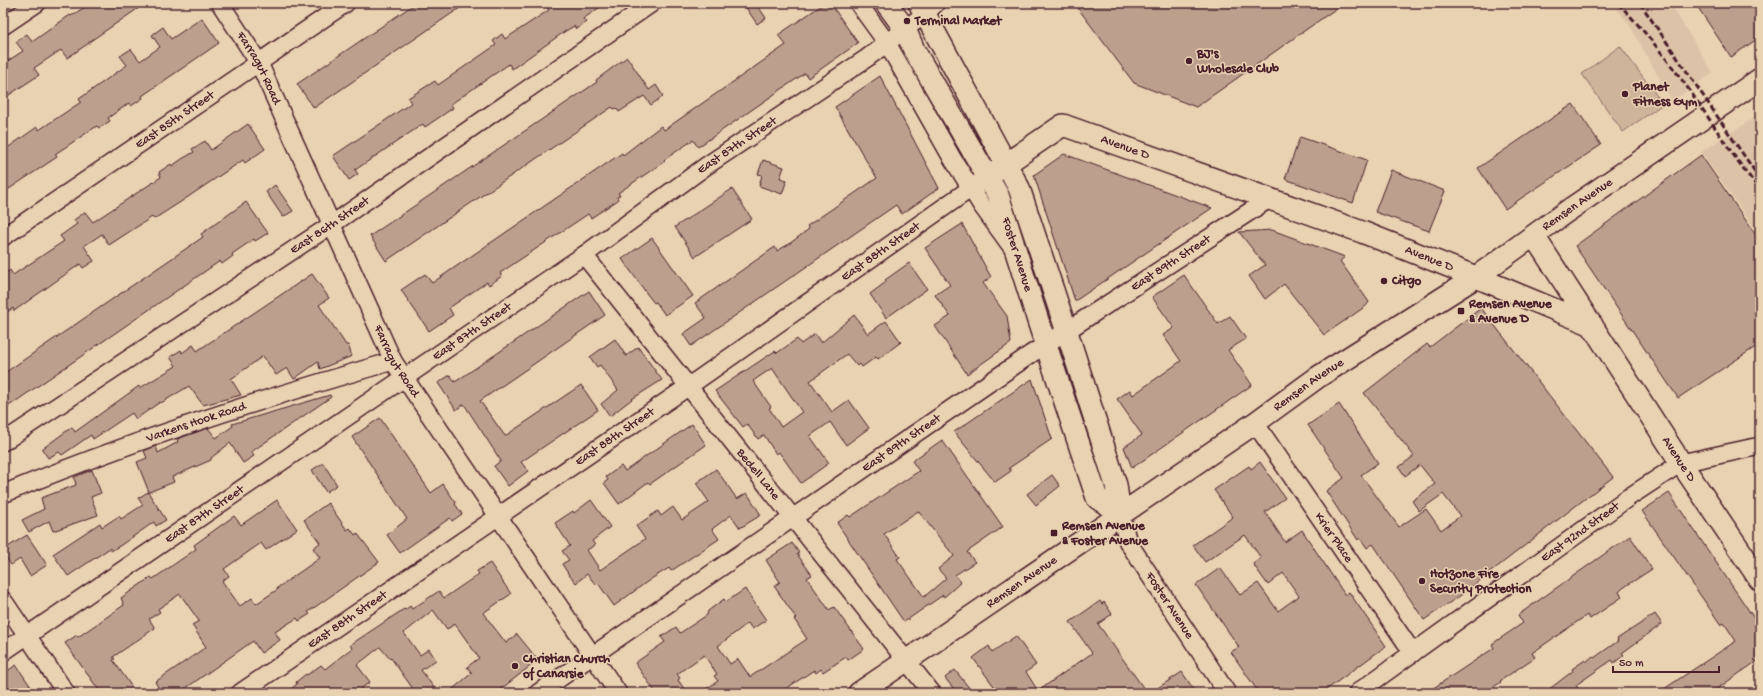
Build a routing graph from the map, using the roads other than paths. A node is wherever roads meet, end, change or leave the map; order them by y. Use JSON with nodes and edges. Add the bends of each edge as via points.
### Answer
{"nodes":[{"id":1,"x":37,"y":3,"type":"edge"},
{"id":2,"x":220,"y":3,"type":"edge"},
{"id":3,"x":346,"y":3,"type":"edge"},
{"id":4,"x":652,"y":3,"type":"edge"},
{"id":5,"x":858,"y":3,"type":"edge"},
{"id":6,"x":886,"y":3,"type":"edge"},
{"id":7,"x":926,"y":6,"type":"edge"},
{"id":8,"x":3,"y":26,"type":"edge"},
{"id":9,"x":905,"y":29,"type":"junction"},
{"id":10,"x":887,"y":43,"type":"junction"},
{"id":11,"x":259,"y":63,"type":"junction"},
{"id":12,"x":1760,"y":79,"type":"edge"},
{"id":13,"x":1006,"y":163,"type":"junction"},
{"id":14,"x":979,"y":183,"type":"junction"},
{"id":15,"x":1269,"y":199,"type":"junction"},
{"id":16,"x":331,"y":224,"type":"junction"},
{"id":17,"x":1534,"y":236,"type":"junction"},
{"id":18,"x":3,"y":237,"type":"edge"},
{"id":19,"x":584,"y":255,"type":"junction"},
{"id":20,"x":1476,"y":277,"type":"junction"},
{"id":21,"x":1592,"y":325,"type":"junction"},
{"id":22,"x":1067,"y":332,"type":"junction"},
{"id":23,"x":1046,"y":344,"type":"junction"},
{"id":24,"x":393,"y":361,"type":"junction"},
{"id":25,"x":404,"y":379,"type":"junction"},
{"id":26,"x":689,"y":386,"type":"junction"},
{"id":27,"x":1255,"y":423,"type":"junction"},
{"id":28,"x":3,"y":442,"type":"edge"},
{"id":29,"x":1760,"y":446,"type":"edge"},
{"id":30,"x":1681,"y":463,"type":"junction"},
{"id":31,"x":3,"y":494,"type":"edge"},
{"id":32,"x":1120,"y":513,"type":"junction"},
{"id":33,"x":498,"y":517,"type":"junction"},
{"id":34,"x":794,"y":519,"type":"junction"},
{"id":35,"x":1760,"y":580,"type":"edge"},
{"id":36,"x":3,"y":600,"type":"edge"},
{"id":37,"x":27,"y":635,"type":"junction"},
{"id":38,"x":3,"y":652,"type":"edge"},
{"id":39,"x":1413,"y":653,"type":"junction"},
{"id":40,"x":593,"y":655,"type":"junction"},
{"id":41,"x":906,"y":660,"type":"junction"},
{"id":42,"x":66,"y":693,"type":"edge"},
{"id":43,"x":240,"y":693,"type":"edge"},
{"id":44,"x":538,"y":693,"type":"edge"},
{"id":45,"x":618,"y":693,"type":"edge"},
{"id":46,"x":859,"y":693,"type":"edge"},
{"id":47,"x":932,"y":693,"type":"edge"},
{"id":48,"x":1228,"y":693,"type":"edge"},
{"id":49,"x":1357,"y":693,"type":"edge"}],
"edges":[{"from":1,"to":8,"type":"street"},
{"from":2,"to":11,"type":"street","name":"Farragut Road"},
{"from":3,"to":11,"type":"street","name":"East 85th Street"},
{"from":4,"to":16,"type":"street","name":"East 86th Street"},
{"from":5,"to":10,"type":"street"},
{"from":6,"to":9,"type":"main road","name":"Foster Avenue"},
{"from":7,"to":9,"type":"street","name":"East 87th Street"},
{"from":7,"to":13,"type":"main road","name":"Foster Avenue"},
{"from":9,"to":10,"type":"street","name":"East 87th Street"},
{"from":9,"to":14,"type":"main road","name":"Foster Avenue"},
{"from":10,"to":14,"type":"street","via":[[906,80]]},
{"from":10,"to":19,"type":"street","name":"East 87th Street","via":[[706,166]]},
{"from":11,"to":16,"type":"street","name":"Farragut Road"},
{"from":11,"to":18,"type":"street","name":"East 85th Street"},
{"from":12,"to":17,"type":"main road","name":"Remsen Avenue"},
{"from":13,"to":14,"type":"main road","name":"Avenue D"},
{"from":13,"to":15,"type":"main road","name":"Avenue D","via":[[1063,125]]},
{"from":13,"to":22,"type":"main road","name":"Foster Avenue","via":[[1019,188]]},
{"from":14,"to":23,"type":"main road","name":"Foster Avenue","via":[[998,195]]},
{"from":14,"to":26,"type":"street","name":"East 88th Street"},
{"from":15,"to":20,"type":"main road","name":"Avenue D"},
{"from":15,"to":22,"type":"street","name":"East 89th Street"},
{"from":16,"to":24,"type":"street","name":"Farragut Road"},
{"from":16,"to":28,"type":"street","name":"East 86th Street"},
{"from":17,"to":20,"type":"main road","name":"Remsen Avenue"},
{"from":17,"to":21,"type":"main road"},
{"from":19,"to":25,"type":"street","name":"East 87th Street"},
{"from":19,"to":26,"type":"street","name":"Bedell Lane"},
{"from":20,"to":21,"type":"main road","name":"Avenue D"},
{"from":20,"to":27,"type":"main road","name":"Remsen Avenue","via":[[1318,377]]},
{"from":21,"to":30,"type":"main road","name":"Avenue D"},
{"from":22,"to":23,"type":"street","name":"East 89th Street"},
{"from":22,"to":32,"type":"main road","name":"Foster Avenue","via":[[1116,484]]},
{"from":23,"to":32,"type":"main road","name":"Foster Avenue","via":[[1097,498]]},
{"from":23,"to":34,"type":"street","name":"East 89th Street"},
{"from":24,"to":25,"type":"street","name":"Farragut Road"},
{"from":24,"to":31,"type":"street","name":"Varkens Hook Road","via":[[296,389],[120,447]]},
{"from":25,"to":33,"type":"street","name":"Farragut Road"},
{"from":25,"to":37,"type":"street","name":"East 87th Street"},
{"from":26,"to":33,"type":"street","name":"East 88th Street"},
{"from":26,"to":34,"type":"street","name":"Bedell Lane"},
{"from":27,"to":32,"type":"main road","name":"Remsen Avenue"},
{"from":27,"to":39,"type":"street","name":"Krier Place"},
{"from":29,"to":30,"type":"street","name":"East 92nd Street"},
{"from":30,"to":35,"type":"main road","name":"Avenue D"},
{"from":30,"to":39,"type":"street","name":"East 92nd Street","via":[[1629,497]]},
{"from":32,"to":41,"type":"main road","name":"Remsen Avenue"},
{"from":32,"to":48,"type":"street","name":"Foster Avenue","via":[[1128,542]]},
{"from":33,"to":40,"type":"street","name":"Farragut Road"},
{"from":33,"to":43,"type":"street","name":"East 88th Street"},
{"from":34,"to":40,"type":"street","name":"East 89th Street"},
{"from":34,"to":41,"type":"street","name":"Bedell Lane"},
{"from":36,"to":37,"type":"street"},
{"from":37,"to":38,"type":"street","name":"East 87th Street"},
{"from":37,"to":42,"type":"street"},
{"from":39,"to":49,"type":"street","name":"East 92nd Street"},
{"from":40,"to":44,"type":"street","name":"East 89th Street"},
{"from":40,"to":45,"type":"street","name":"Farragut Road"},
{"from":41,"to":46,"type":"main road","name":"Remsen Avenue"},
{"from":41,"to":47,"type":"street","name":"Bedell Lane"}]}
